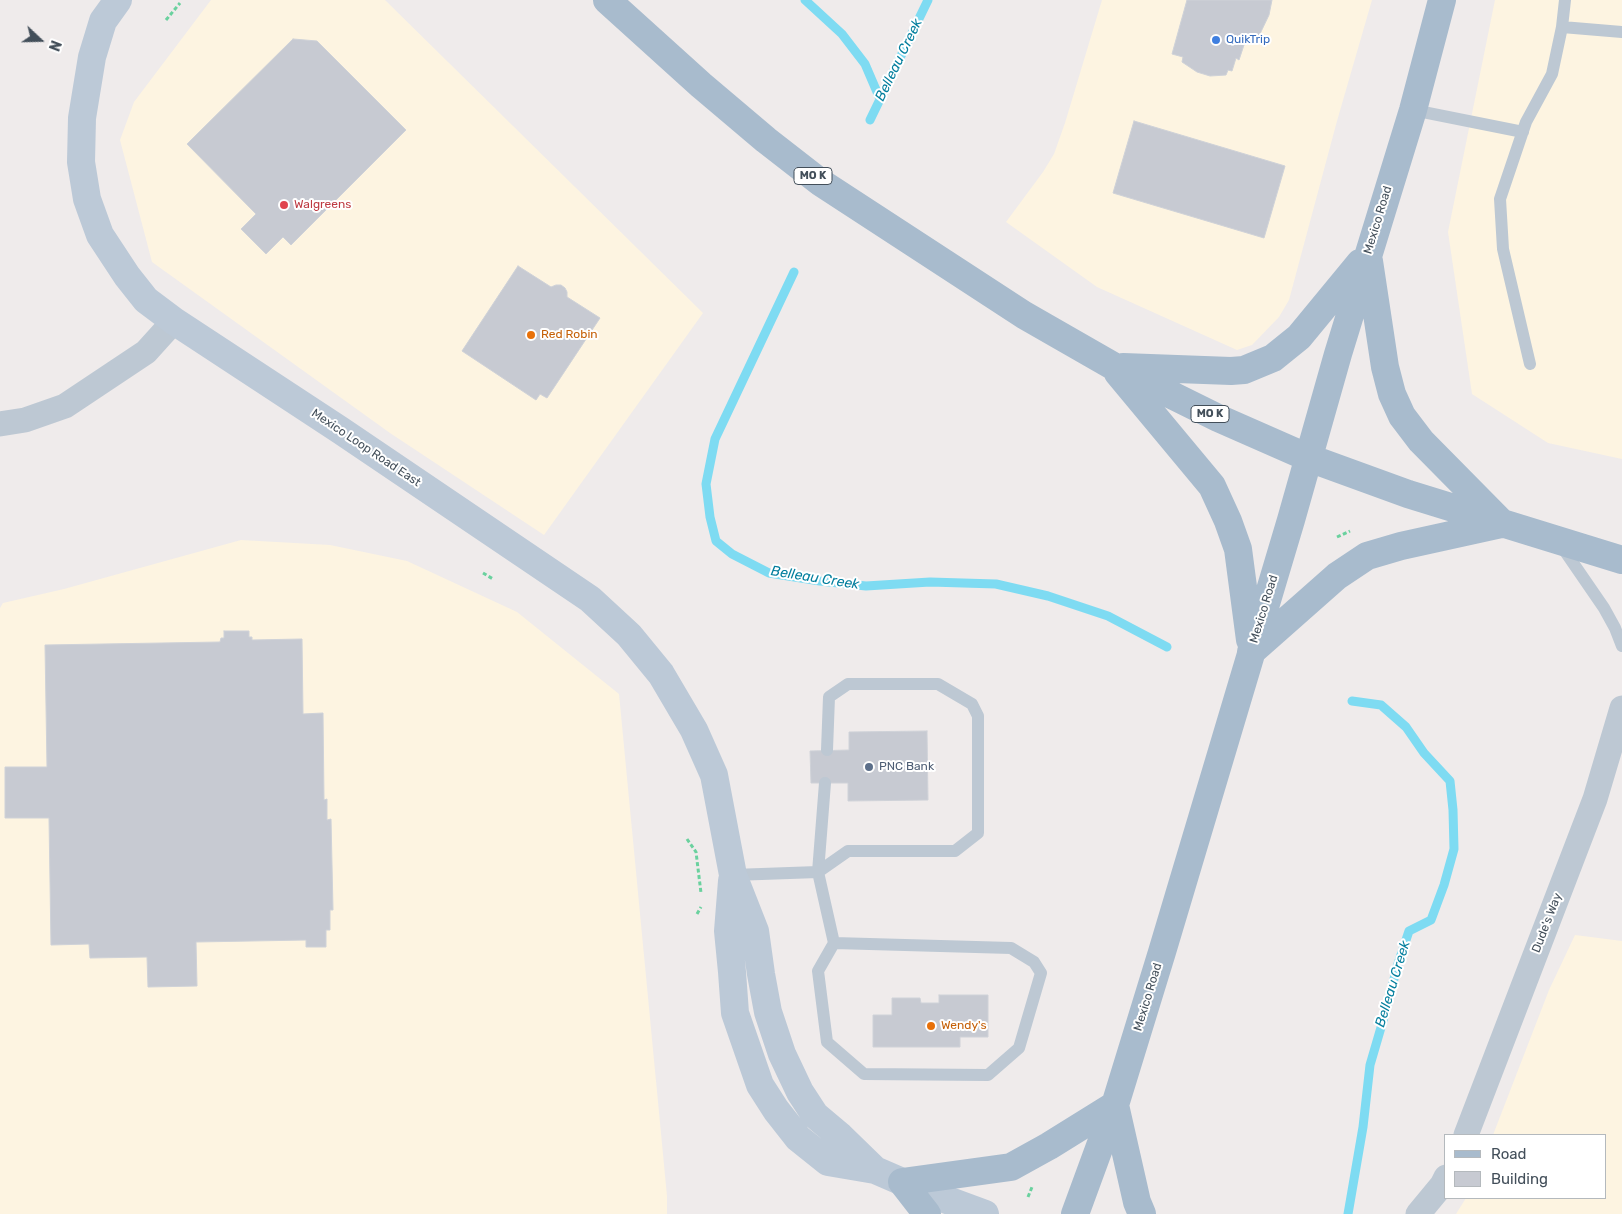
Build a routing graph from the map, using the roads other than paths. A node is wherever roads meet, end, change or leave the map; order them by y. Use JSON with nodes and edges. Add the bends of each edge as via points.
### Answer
{"nodes":[{"id":1,"x":118,"y":0,"type":"edge"},
{"id":2,"x":607,"y":0,"type":"edge"},
{"id":3,"x":1442,"y":0,"type":"edge"},
{"id":4,"x":1565,"y":0,"type":"edge"},
{"id":5,"x":1562,"y":27,"type":"junction"},
{"id":6,"x":1622,"y":32,"type":"edge"},
{"id":7,"x":1413,"y":110,"type":"junction"},
{"id":8,"x":1523,"y":132,"type":"junction"},
{"id":9,"x":1368,"y":254,"type":"junction"},
{"id":10,"x":174,"y":321,"type":"junction"},
{"id":11,"x":1530,"y":364,"type":"dead end"},
{"id":12,"x":1113,"y":366,"type":"junction"},
{"id":13,"x":0,"y":424,"type":"edge"},
{"id":14,"x":1309,"y":458,"type":"junction"},
{"id":15,"x":1503,"y":524,"type":"junction"},
{"id":16,"x":1557,"y":540,"type":"junction"},
{"id":17,"x":1622,"y":560,"type":"edge"},
{"id":18,"x":1622,"y":646,"type":"edge"},
{"id":19,"x":1251,"y":652,"type":"junction"},
{"id":20,"x":1622,"y":708,"type":"edge"},
{"id":21,"x":827,"y":750,"type":"dead end"},
{"id":22,"x":825,"y":783,"type":"dead end"},
{"id":23,"x":818,"y":872,"type":"junction"},
{"id":24,"x":733,"y":875,"type":"junction"},
{"id":25,"x":834,"y":943,"type":"junction"},
{"id":26,"x":1115,"y":1105,"type":"junction"},
{"id":27,"x":1466,"y":1134,"type":"edge"},
{"id":28,"x":1444,"y":1180,"type":"edge"},
{"id":29,"x":902,"y":1182,"type":"junction"},
{"id":30,"x":927,"y":1214,"type":"edge"},
{"id":31,"x":985,"y":1214,"type":"edge"},
{"id":32,"x":1075,"y":1214,"type":"edge"},
{"id":33,"x":1142,"y":1214,"type":"edge"},
{"id":34,"x":1418,"y":1214,"type":"edge"}],
"edges":[{"from":1,"to":10,"type":"street","name":"Mexico Loop Road East","via":[[104,21],[92,57],[82,118],[81,162],[87,199],[100,235],[127,276],[146,300]]},
{"from":2,"to":12,"type":"main road","number":"MO K","via":[[701,86],[820,182],[1024,315]]},
{"from":3,"to":7,"type":"main road","name":"Mexico Road"},
{"from":4,"to":5,"type":"lane"},
{"from":5,"to":6,"type":"lane"},
{"from":5,"to":8,"type":"lane","via":[[1552,74]]},
{"from":7,"to":8,"type":"lane"},
{"from":7,"to":9,"type":"main road","name":"Mexico Road"},
{"from":8,"to":11,"type":"lane","via":[[1500,199],[1503,249]]},
{"from":9,"to":12,"type":"main road","via":[[1299,337],[1273,358],[1244,370],[1231,371]]},
{"from":9,"to":14,"type":"main road","name":"Mexico Road"},
{"from":9,"to":15,"type":"main road","via":[[1385,367],[1402,416],[1421,441]]},
{"from":10,"to":13,"type":"street","via":[[146,352],[65,406],[25,420]]},
{"from":10,"to":24,"type":"street","name":"Mexico Loop Road East","via":[[551,572],[590,599],[629,635],[661,674],[694,730],[714,775]]},
{"from":12,"to":14,"type":"main road","number":"MO K"},
{"from":12,"to":19,"type":"main road","via":[[1212,486],[1238,549]]},
{"from":14,"to":15,"type":"main road","number":"MO K"},
{"from":14,"to":19,"type":"main road","name":"Mexico Road"},
{"from":15,"to":16,"type":"main road","number":"MO K"},
{"from":15,"to":19,"type":"main road","via":[[1367,556],[1337,576]]},
{"from":16,"to":17,"type":"main road","number":"MO K"},
{"from":16,"to":18,"type":"lane","via":[[1604,608]]},
{"from":19,"to":26,"type":"main road","name":"Mexico Road"},
{"from":20,"to":27,"type":"street","name":"Dude's Way","via":[[1595,799]]},
{"from":21,"to":23,"type":"lane","via":[[829,698],[848,684],[938,684],[972,704],[978,716],[978,833],[955,851],[848,851]]},
{"from":22,"to":23,"type":"lane"},
{"from":23,"to":24,"type":"lane"},
{"from":23,"to":25,"type":"lane"},
{"from":24,"to":29,"type":"street","name":"Mexico Loop Road East","via":[[728,931],[735,1013],[760,1085],[798,1138],[828,1162],[875,1170]]},
{"from":25,"to":25,"type":"lane","via":[[818,971],[827,1042],[864,1074],[988,1076],[1019,1048],[1042,973],[1034,962],[1012,948]]},
{"from":26,"to":29,"type":"main road","via":[[1010,1166]]},
{"from":26,"to":32,"type":"main road","name":"Mexico Road"},
{"from":26,"to":33,"type":"main road"},
{"from":28,"to":34,"type":"street"},
{"from":29,"to":30,"type":"main road"},
{"from":29,"to":31,"type":"street","name":"Mexico Loop Road East"}]}
